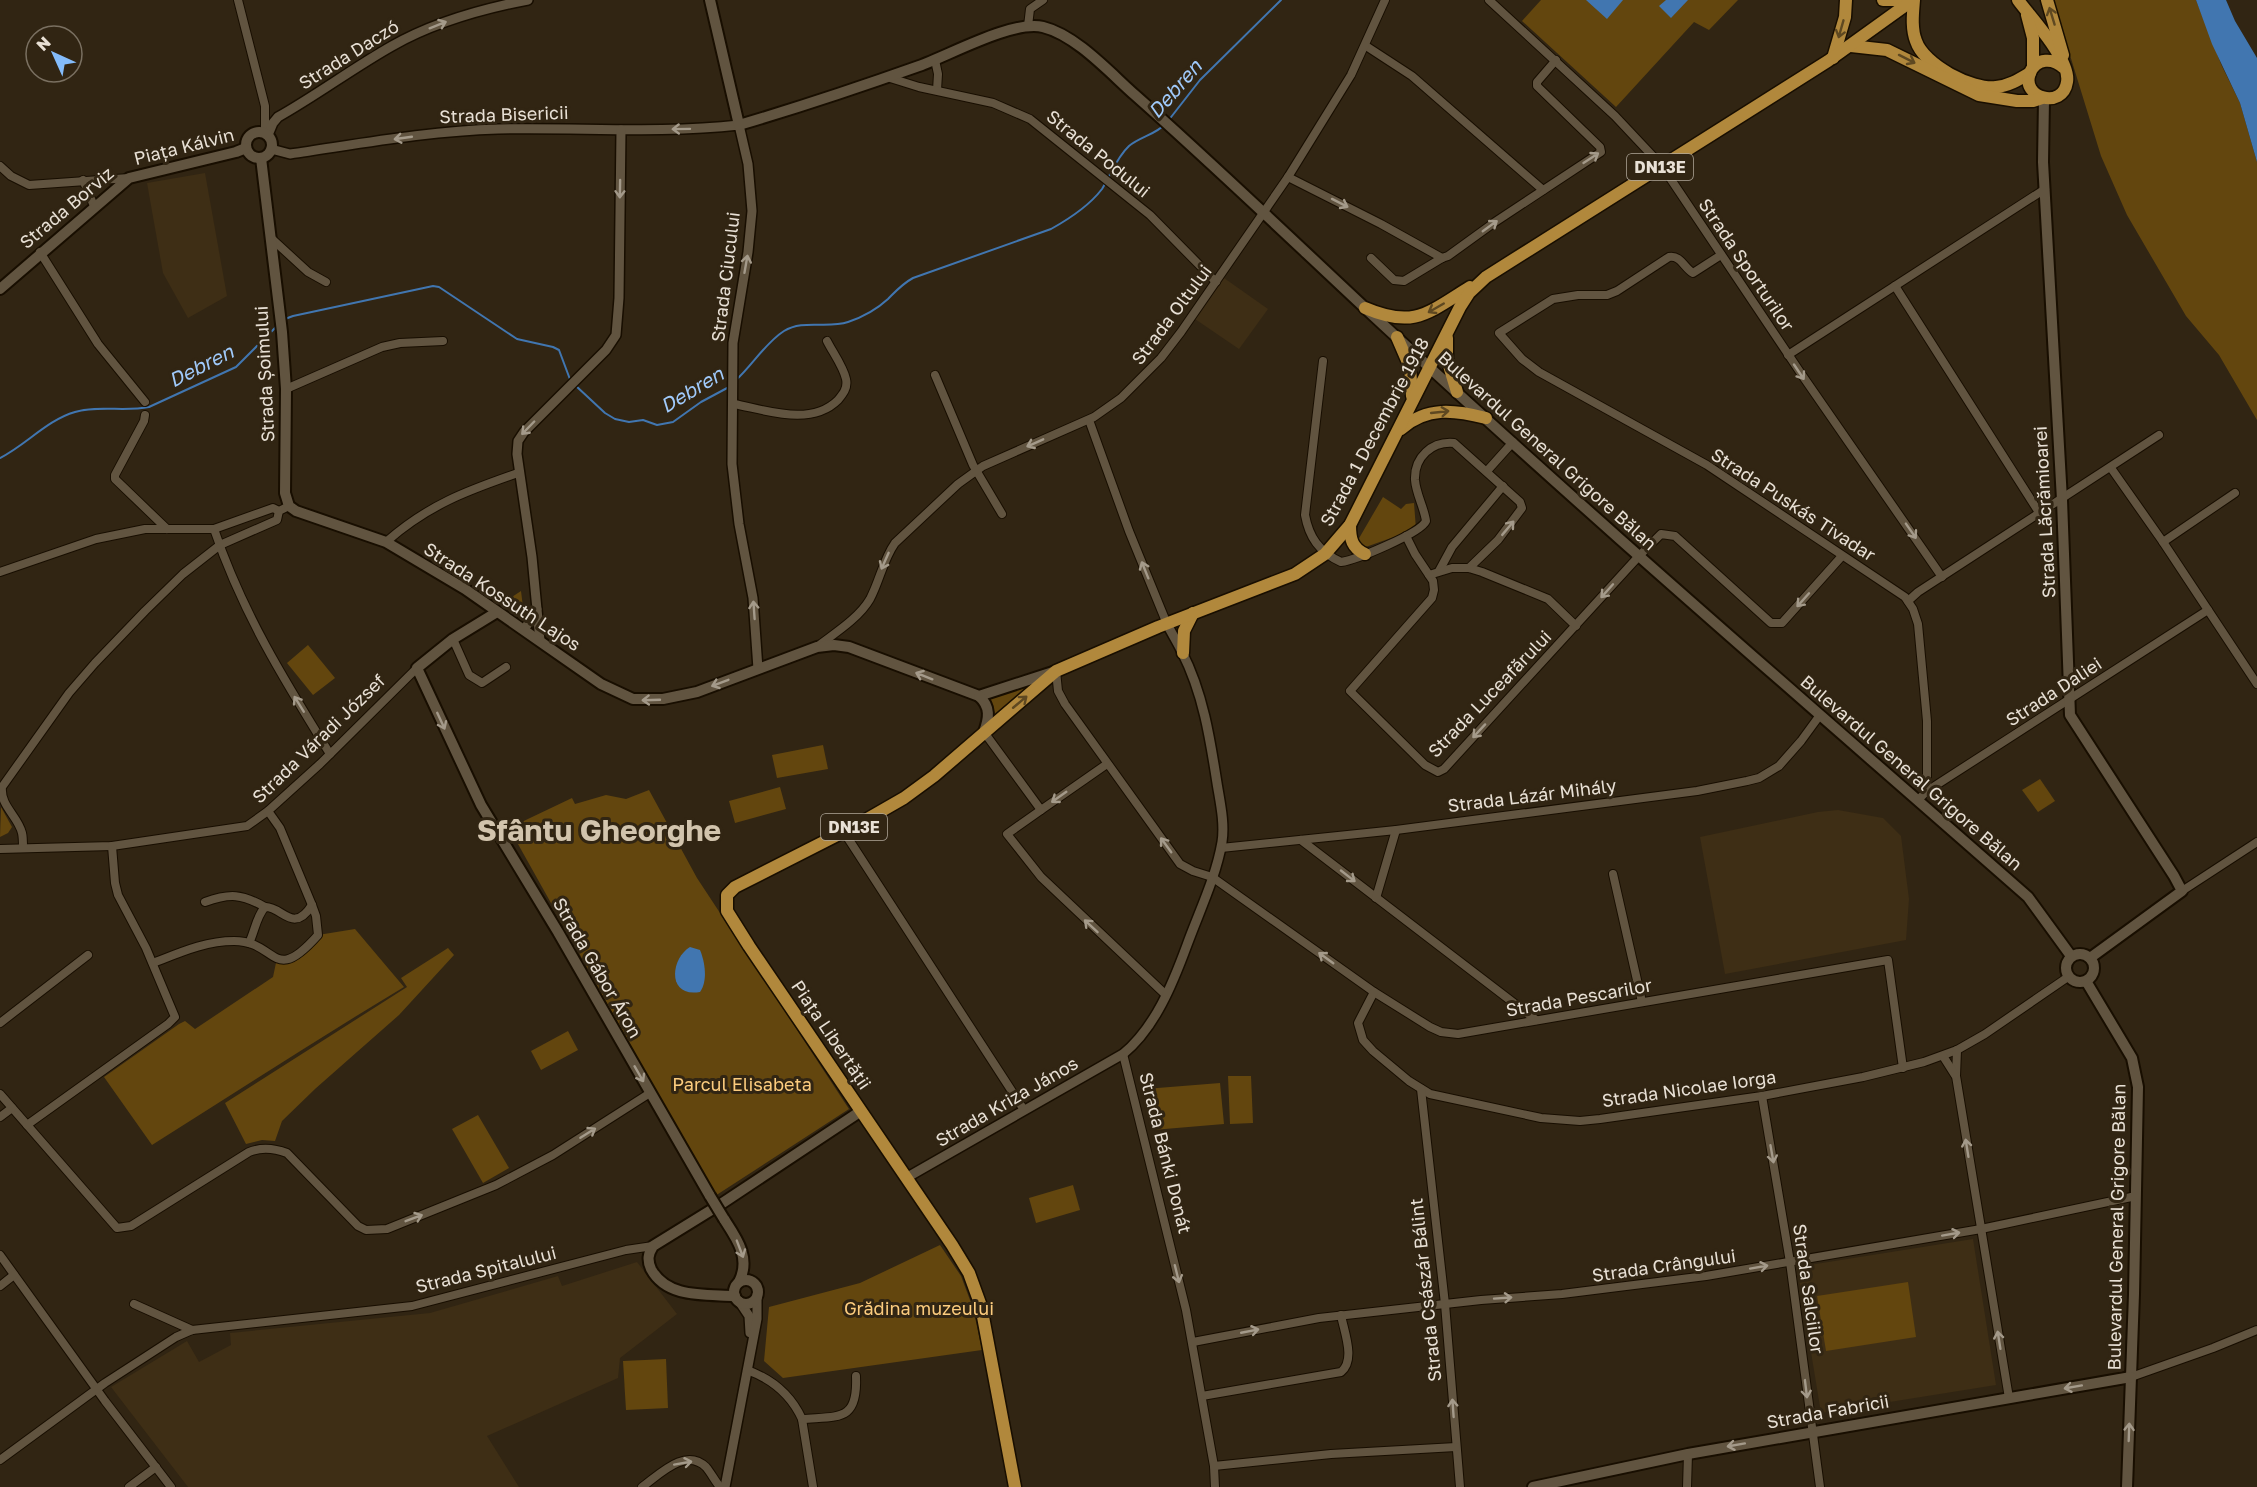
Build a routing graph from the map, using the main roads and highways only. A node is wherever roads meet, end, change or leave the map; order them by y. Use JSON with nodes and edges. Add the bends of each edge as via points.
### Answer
{"nodes":[{"id":1,"x":710,"y":0,"type":"edge"},
{"id":2,"x":1846,"y":0,"type":"edge"},
{"id":3,"x":1884,"y":0,"type":"edge"},
{"id":4,"x":1904,"y":0,"type":"edge"},
{"id":5,"x":1913,"y":0,"type":"edge"},
{"id":6,"x":2047,"y":0,"type":"edge"},
{"id":7,"x":2019,"y":2,"type":"edge"},
{"id":8,"x":1851,"y":46,"type":"junction"},
{"id":9,"x":1833,"y":58,"type":"junction"},
{"id":10,"x":2032,"y":70,"type":"junction"},
{"id":11,"x":2066,"y":71,"type":"junction"},
{"id":12,"x":2043,"y":98,"type":"junction"},
{"id":13,"x":740,"y":125,"type":"joint"},
{"id":14,"x":246,"y":148,"type":"junction"},
{"id":15,"x":261,"y":158,"type":"junction"},
{"id":16,"x":129,"y":178,"type":"joint"},
{"id":17,"x":1486,"y":277,"type":"junction"},
{"id":18,"x":0,"y":289,"type":"edge"},
{"id":19,"x":1365,"y":308,"type":"junction"},
{"id":20,"x":1448,"y":330,"type":"junction"},
{"id":21,"x":1397,"y":337,"type":"junction"},
{"id":22,"x":1429,"y":367,"type":"junction"},
{"id":23,"x":1457,"y":392,"type":"junction"},
{"id":24,"x":1410,"y":406,"type":"junction"},
{"id":25,"x":1486,"y":418,"type":"junction"},
{"id":26,"x":1398,"y":431,"type":"junction"},
{"id":27,"x":284,"y":509,"type":"joint"},
{"id":28,"x":1350,"y":525,"type":"junction"},
{"id":29,"x":1365,"y":554,"type":"road end"},
{"id":30,"x":497,"y":612,"type":"junction"},
{"id":31,"x":1193,"y":613,"type":"junction"},
{"id":32,"x":1183,"y":653,"type":"road end"},
{"id":33,"x":417,"y":668,"type":"joint"},
{"id":34,"x":1056,"y":671,"type":"junction"},
{"id":35,"x":979,"y":696,"type":"junction"},
{"id":36,"x":984,"y":732,"type":"junction"},
{"id":37,"x":2071,"y":956,"type":"junction"},
{"id":38,"x":2090,"y":958,"type":"junction"},
{"id":39,"x":2086,"y":981,"type":"junction"},
{"id":40,"x":861,"y":1111,"type":"junction"},
{"id":41,"x":737,"y":1291,"type":"junction"},
{"id":42,"x":2131,"y":1377,"type":"junction"},
{"id":43,"x":1015,"y":1487,"type":"edge"},
{"id":44,"x":1533,"y":1487,"type":"edge"},
{"id":45,"x":2127,"y":1487,"type":"edge"}],
"edges":[{"from":1,"to":13,"type":"main road","name":"Strada Ciucului"},
{"from":2,"to":9,"type":"main road","one_way":true},
{"from":3,"to":4,"type":"main road"},
{"from":5,"to":8,"type":"main road","name":"Strada 1 Decembrie 1918","number":"DN13E"},
{"from":5,"to":10,"type":"main road","via":[[1917,45],[1938,67],[1990,88],[2010,84]]},
{"from":11,"to":6,"type":"main road","one_way":true},
{"from":7,"to":10,"type":"main road","via":[[2034,38]]},
{"from":7,"to":11,"type":"main road","via":[[2050,41]]},
{"from":8,"to":9,"type":"main road","name":"Strada 1 Decembrie 1918","number":"DN13E"},
{"from":8,"to":12,"type":"main road","one_way":true,"via":[[1887,50],[1979,95],[2025,102]]},
{"from":9,"to":17,"type":"main road","name":"Strada 1 Decembrie 1918","number":"DN13E"},
{"from":10,"to":11,"type":"main road","via":[[2049,60]]},
{"from":10,"to":12,"type":"main road","via":[[2032,90]]},
{"from":11,"to":12,"type":"main road","via":[[2067,85],[2061,95]]},
{"from":12,"to":38,"type":"main road","name":"Strada Lăcrămioarei","via":[[2070,715],[2182,891]]},
{"from":13,"to":19,"type":"main road","name":"Bulevardul General Grigore Bălan","via":[[887,77],[975,42],[1028,26],[1050,29],[1069,39],[1149,107]]},
{"from":14,"to":15,"type":"main road","name":"Piața Kálvin","via":[[253,157]]},
{"from":14,"to":15,"type":"main road","name":"Piața Kálvin","via":[[249,136],[256,132],[267,134],[272,150]]},
{"from":14,"to":16,"type":"main road","name":"Piața Kálvin"},
{"from":15,"to":27,"type":"main road","name":"Strada Șoimului","via":[[286,389]]},
{"from":16,"to":18,"type":"main road","name":"Strada Borviz"},
{"from":17,"to":19,"type":"main road","one_way":true,"via":[[1418,317],[1390,317]]},
{"from":17,"to":20,"type":"main road","name":"Strada 1 Decembrie 1918","number":"DN13E","via":[[1469,293]]},
{"from":19,"to":21,"type":"main road","name":"Bulevardul General Grigore Bălan"},
{"from":20,"to":22,"type":"main road","name":"Strada 1 Decembrie 1918","number":"DN13E"},
{"from":20,"to":23,"type":"main road","via":[[1447,359]]},
{"from":21,"to":22,"type":"main road","name":"Bulevardul General Grigore Bălan"},
{"from":21,"to":24,"type":"main road","via":[[1412,375]]},
{"from":22,"to":23,"type":"main road","name":"Bulevardul General Grigore Bălan"},
{"from":22,"to":24,"type":"main road","name":"Strada 1 Decembrie 1918","number":"DN13E"},
{"from":23,"to":25,"type":"main road","name":"Bulevardul General Grigore Bălan"},
{"from":24,"to":26,"type":"main road","name":"Strada 1 Decembrie 1918","number":"DN13E"},
{"from":26,"to":25,"type":"main road","one_way":true,"via":[[1435,411]]},
{"from":25,"to":37,"type":"main road","name":"Bulevardul General Grigore Bălan","via":[[2028,897]]},
{"from":26,"to":28,"type":"main road","name":"Strada 1 Decembrie 1918","number":"DN13E"},
{"from":27,"to":30,"type":"main road","name":"Strada Kossuth Lajos","via":[[386,542]]},
{"from":28,"to":29,"type":"main road","via":[[1352,542]]},
{"from":28,"to":31,"type":"main road","name":"Strada 1 Decembrie 1918","number":"DN13E","via":[[1326,554],[1295,574]]},
{"from":30,"to":33,"type":"main road","name":"Strada Váradi József","via":[[453,639]]},
{"from":35,"to":30,"type":"main road","name":"Strada Kossuth Lajos","one_way":true,"via":[[849,647],[834,645],[817,647],[697,692],[663,699],[633,699],[601,684]]},
{"from":31,"to":32,"type":"main road","via":[[1184,631]]},
{"from":31,"to":34,"type":"main road","name":"Strada 1 Decembrie 1918","number":"DN13E"},
{"from":33,"to":41,"type":"main road","name":"Strada Gábor Áron","one_way":true,"bridge":true,"via":[[488,817],[742,1251],[744,1267]]},
{"from":34,"to":35,"type":"main road","name":"Strada 1 Decembrie 1918","number":"DN13E"},
{"from":36,"to":34,"type":"main road","number":"DN13E","one_way":true},
{"from":35,"to":36,"type":"main road","via":[[989,711]]},
{"from":36,"to":40,"type":"main road","name":"Piața Libertății","number":"DN13E","via":[[897,802],[735,887],[727,895],[727,911]]},
{"from":37,"to":38,"type":"main road"},
{"from":37,"to":39,"type":"main road","via":[[2066,964],[2068,977]]},
{"from":38,"to":39,"type":"main road","via":[[2094,970]]},
{"from":39,"to":42,"type":"main road","name":"Bulevardul General Grigore Bălan","via":[[2127,1048],[2138,1077]]},
{"from":40,"to":41,"type":"main road","name":"Strada Spitalului","via":[[653,1246],[648,1255],[658,1279],[674,1290]]},
{"from":40,"to":43,"type":"main road","name":"Piața Libertății","number":"DN13E","via":[[961,1258],[977,1290]]},
{"from":41,"to":41,"type":"main road","via":[[749,1303],[757,1295],[753,1282],[746,1280]]},
{"from":42,"to":44,"type":"main road","name":"Strada Fabricii","one_way":true,"via":[[1812,1431]]},
{"from":45,"to":42,"type":"main road","name":"Bulevardul General Grigore Bălan","one_way":true}]}
